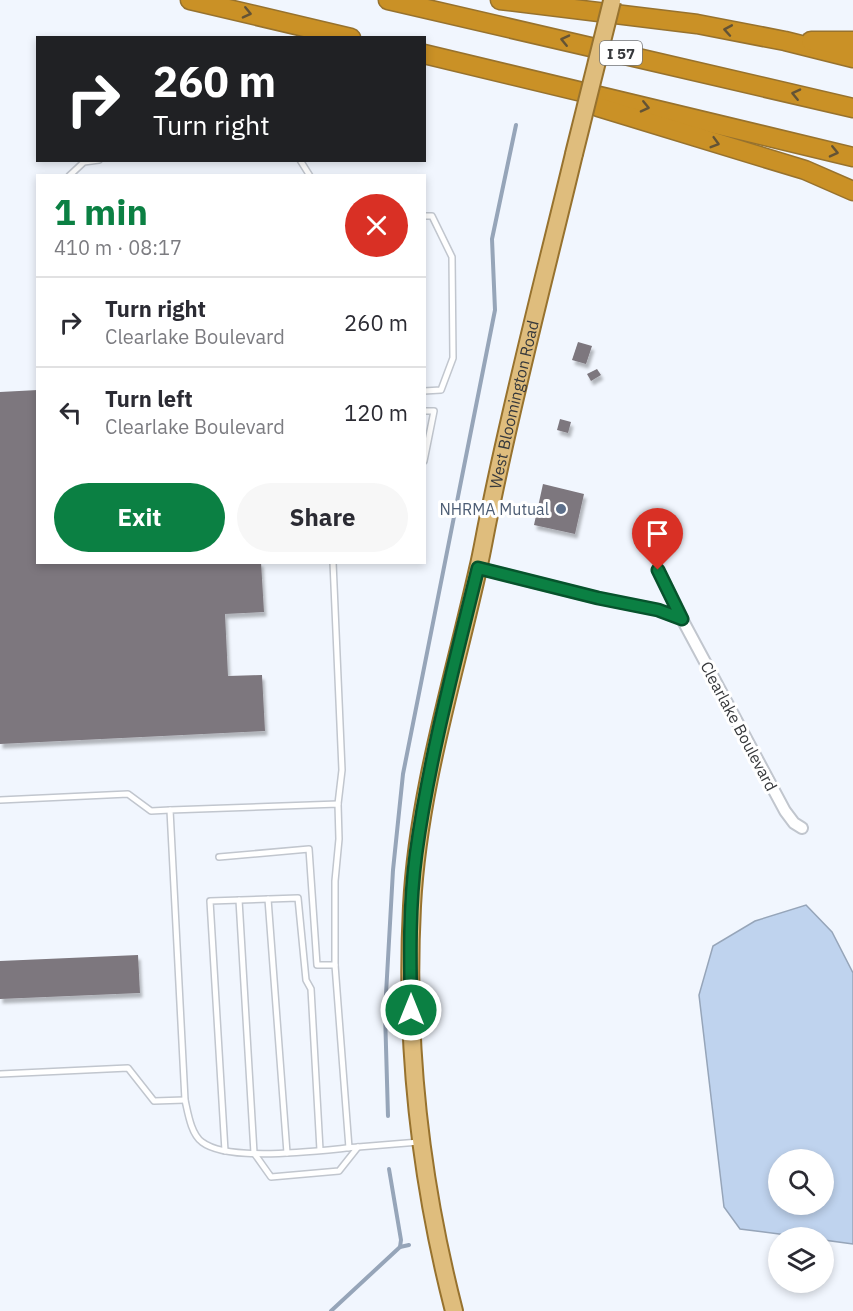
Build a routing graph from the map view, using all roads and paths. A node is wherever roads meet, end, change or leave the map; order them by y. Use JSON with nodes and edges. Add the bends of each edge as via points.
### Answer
{"nodes":[{"id":1,"x":190,"y":0,"type":"edge"},
{"id":2,"x":388,"y":0,"type":"edge"},
{"id":3,"x":500,"y":0,"type":"edge"},
{"id":4,"x":612,"y":1,"type":"edge"},
{"id":5,"x":343,"y":36,"type":"edge"},
{"id":6,"x":785,"y":41,"type":"junction"},
{"id":7,"x":853,"y":41,"type":"edge"},
{"id":8,"x":426,"y":54,"type":"edge"},
{"id":9,"x":853,"y":58,"type":"edge"},
{"id":10,"x":480,"y":67,"type":"junction"},
{"id":11,"x":853,"y":108,"type":"edge"},
{"id":12,"x":853,"y":157,"type":"edge"},
{"id":13,"x":84,"y":162,"type":"edge"},
{"id":14,"x":71,"y":174,"type":"edge"},
{"id":15,"x":853,"y":191,"type":"edge"},
{"id":16,"x":426,"y":216,"type":"edge"},
{"id":17,"x":426,"y":391,"type":"edge"},
{"id":18,"x":426,"y":411,"type":"edge"},
{"id":19,"x":426,"y":451,"type":"edge"},
{"id":20,"x":333,"y":564,"type":"edge"},
{"id":21,"x":478,"y":568,"type":"junction"},
{"id":22,"x":658,"y":570,"type":"dead end"},
{"id":23,"x":682,"y":619,"type":"junction"},
{"id":24,"x":0,"y":800,"type":"edge"},
{"id":25,"x":338,"y":804,"type":"junction"},
{"id":26,"x":170,"y":810,"type":"junction"},
{"id":27,"x":802,"y":828,"type":"dead end"},
{"id":28,"x":219,"y":857,"type":"dead end"},
{"id":29,"x":268,"y":899,"type":"junction"},
{"id":30,"x":239,"y":900,"type":"junction"},
{"id":31,"x":335,"y":965,"type":"junction"},
{"id":32,"x":0,"y":1074,"type":"edge"},
{"id":33,"x":185,"y":1100,"type":"junction"},
{"id":34,"x":421,"y":1142,"type":"junction"},
{"id":35,"x":349,"y":1148,"type":"junction"},
{"id":36,"x":358,"y":1148,"type":"junction"},
{"id":37,"x":320,"y":1150,"type":"junction"},
{"id":38,"x":225,"y":1151,"type":"junction"},
{"id":39,"x":254,"y":1153,"type":"junction"},
{"id":40,"x":287,"y":1153,"type":"junction"},
{"id":41,"x":454,"y":1311,"type":"edge"}],
"edges":[{"from":1,"to":5,"type":"highway","one_way":true},
{"from":11,"to":2,"type":"highway","number":"I 57","one_way":true},
{"from":6,"to":3,"type":"highway","one_way":true,"via":[[696,24]]},
{"from":4,"to":21,"type":"main road","name":"West Bloomington Road","bridge":true},
{"from":6,"to":7,"type":"highway"},
{"from":6,"to":9,"type":"highway"},
{"from":8,"to":10,"type":"highway"},
{"from":10,"to":12,"type":"highway","one_way":true},
{"from":10,"to":15,"type":"highway","one_way":true,"via":[[642,122],[805,170]]},
{"from":13,"to":14,"type":"lane"},
{"from":16,"to":17,"type":"lane","via":[[432,216],[452,257],[453,358],[441,390]]},
{"from":18,"to":19,"type":"lane","via":[[434,411]]},
{"from":20,"to":25,"type":"lane","via":[[342,770]]},
{"from":21,"to":23,"type":"street"},
{"from":21,"to":34,"type":"main road","name":"West Bloomington Road","via":[[437,741],[416,857],[411,1010]]},
{"from":22,"to":23,"type":"street","name":"Clearlake Boulevard"},
{"from":23,"to":27,"type":"street","name":"Clearlake Boulevard","via":[[785,811]]},
{"from":24,"to":26,"type":"lane","via":[[128,794],[151,811]]},
{"from":25,"to":26,"type":"lane"},
{"from":25,"to":31,"type":"lane"},
{"from":26,"to":33,"type":"lane"},
{"from":28,"to":31,"type":"lane","via":[[309,849],[317,965]]},
{"from":29,"to":30,"type":"lane"},
{"from":29,"to":37,"type":"lane","via":[[298,898],[306,980],[311,989]]},
{"from":29,"to":40,"type":"lane"},
{"from":30,"to":38,"type":"lane","via":[[210,901]]},
{"from":30,"to":39,"type":"lane"},
{"from":31,"to":35,"type":"lane"},
{"from":32,"to":33,"type":"lane","via":[[128,1068],[154,1101]]},
{"from":33,"to":38,"type":"lane","via":[[200,1141]]},
{"from":34,"to":36,"type":"lane"},
{"from":34,"to":41,"type":"main road","name":"West Bloomington Road"},
{"from":35,"to":36,"type":"lane"},
{"from":35,"to":37,"type":"lane"},
{"from":36,"to":39,"type":"lane","via":[[339,1171],[271,1177]]},
{"from":37,"to":40,"type":"lane"},
{"from":38,"to":39,"type":"lane"},
{"from":39,"to":40,"type":"lane"}]}
